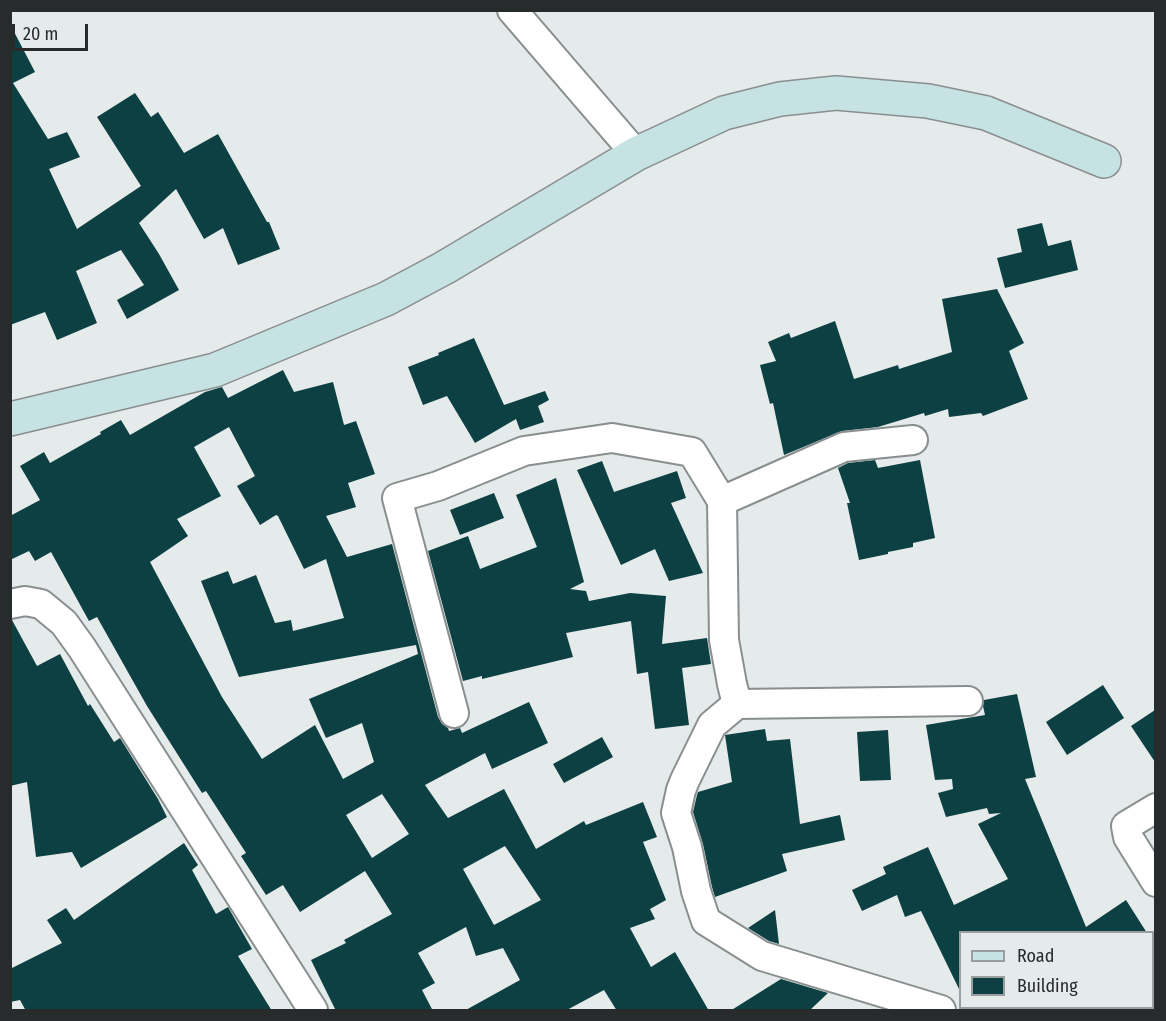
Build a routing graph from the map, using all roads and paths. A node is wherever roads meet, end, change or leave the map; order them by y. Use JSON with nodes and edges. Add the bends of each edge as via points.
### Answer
{"nodes":[{"id":1,"x":512,"y":10,"type":"edge"},
{"id":2,"x":636,"y":154,"type":"junction"},
{"id":3,"x":1104,"y":161,"type":"dead end"},
{"id":4,"x":10,"y":419,"type":"edge"},
{"id":5,"x":913,"y":440,"type":"dead end"},
{"id":6,"x":722,"y":501,"type":"junction"},
{"id":7,"x":10,"y":604,"type":"edge"},
{"id":8,"x":968,"y":701,"type":"dead end"},
{"id":9,"x":737,"y":704,"type":"junction"},
{"id":10,"x":454,"y":712,"type":"dead end"},
{"id":11,"x":1155,"y":808,"type":"edge"},
{"id":12,"x":1155,"y":882,"type":"edge"},
{"id":13,"x":313,"y":1011,"type":"edge"},
{"id":14,"x":941,"y":1011,"type":"edge"}],
"edges":[{"from":1,"to":2,"type":"street"},
{"from":2,"to":3,"type":"street","via":[[724,113],[780,99],[836,93],[928,101],[986,113]]},
{"from":2,"to":4,"type":"street","via":[[386,298],[215,370]]},
{"from":5,"to":6,"type":"street","via":[[844,447]]},
{"from":6,"to":9,"type":"street","via":[[724,640]]},
{"from":6,"to":10,"type":"street","via":[[692,452],[612,438],[524,451],[397,498]]},
{"from":7,"to":13,"type":"street","via":[[41,604],[64,622]]},
{"from":8,"to":9,"type":"street"},
{"from":9,"to":14,"type":"street","via":[[712,725],[685,780],[676,813],[706,921],[762,956]]},
{"from":11,"to":12,"type":"street","via":[[1126,826],[1128,837]]}]}
